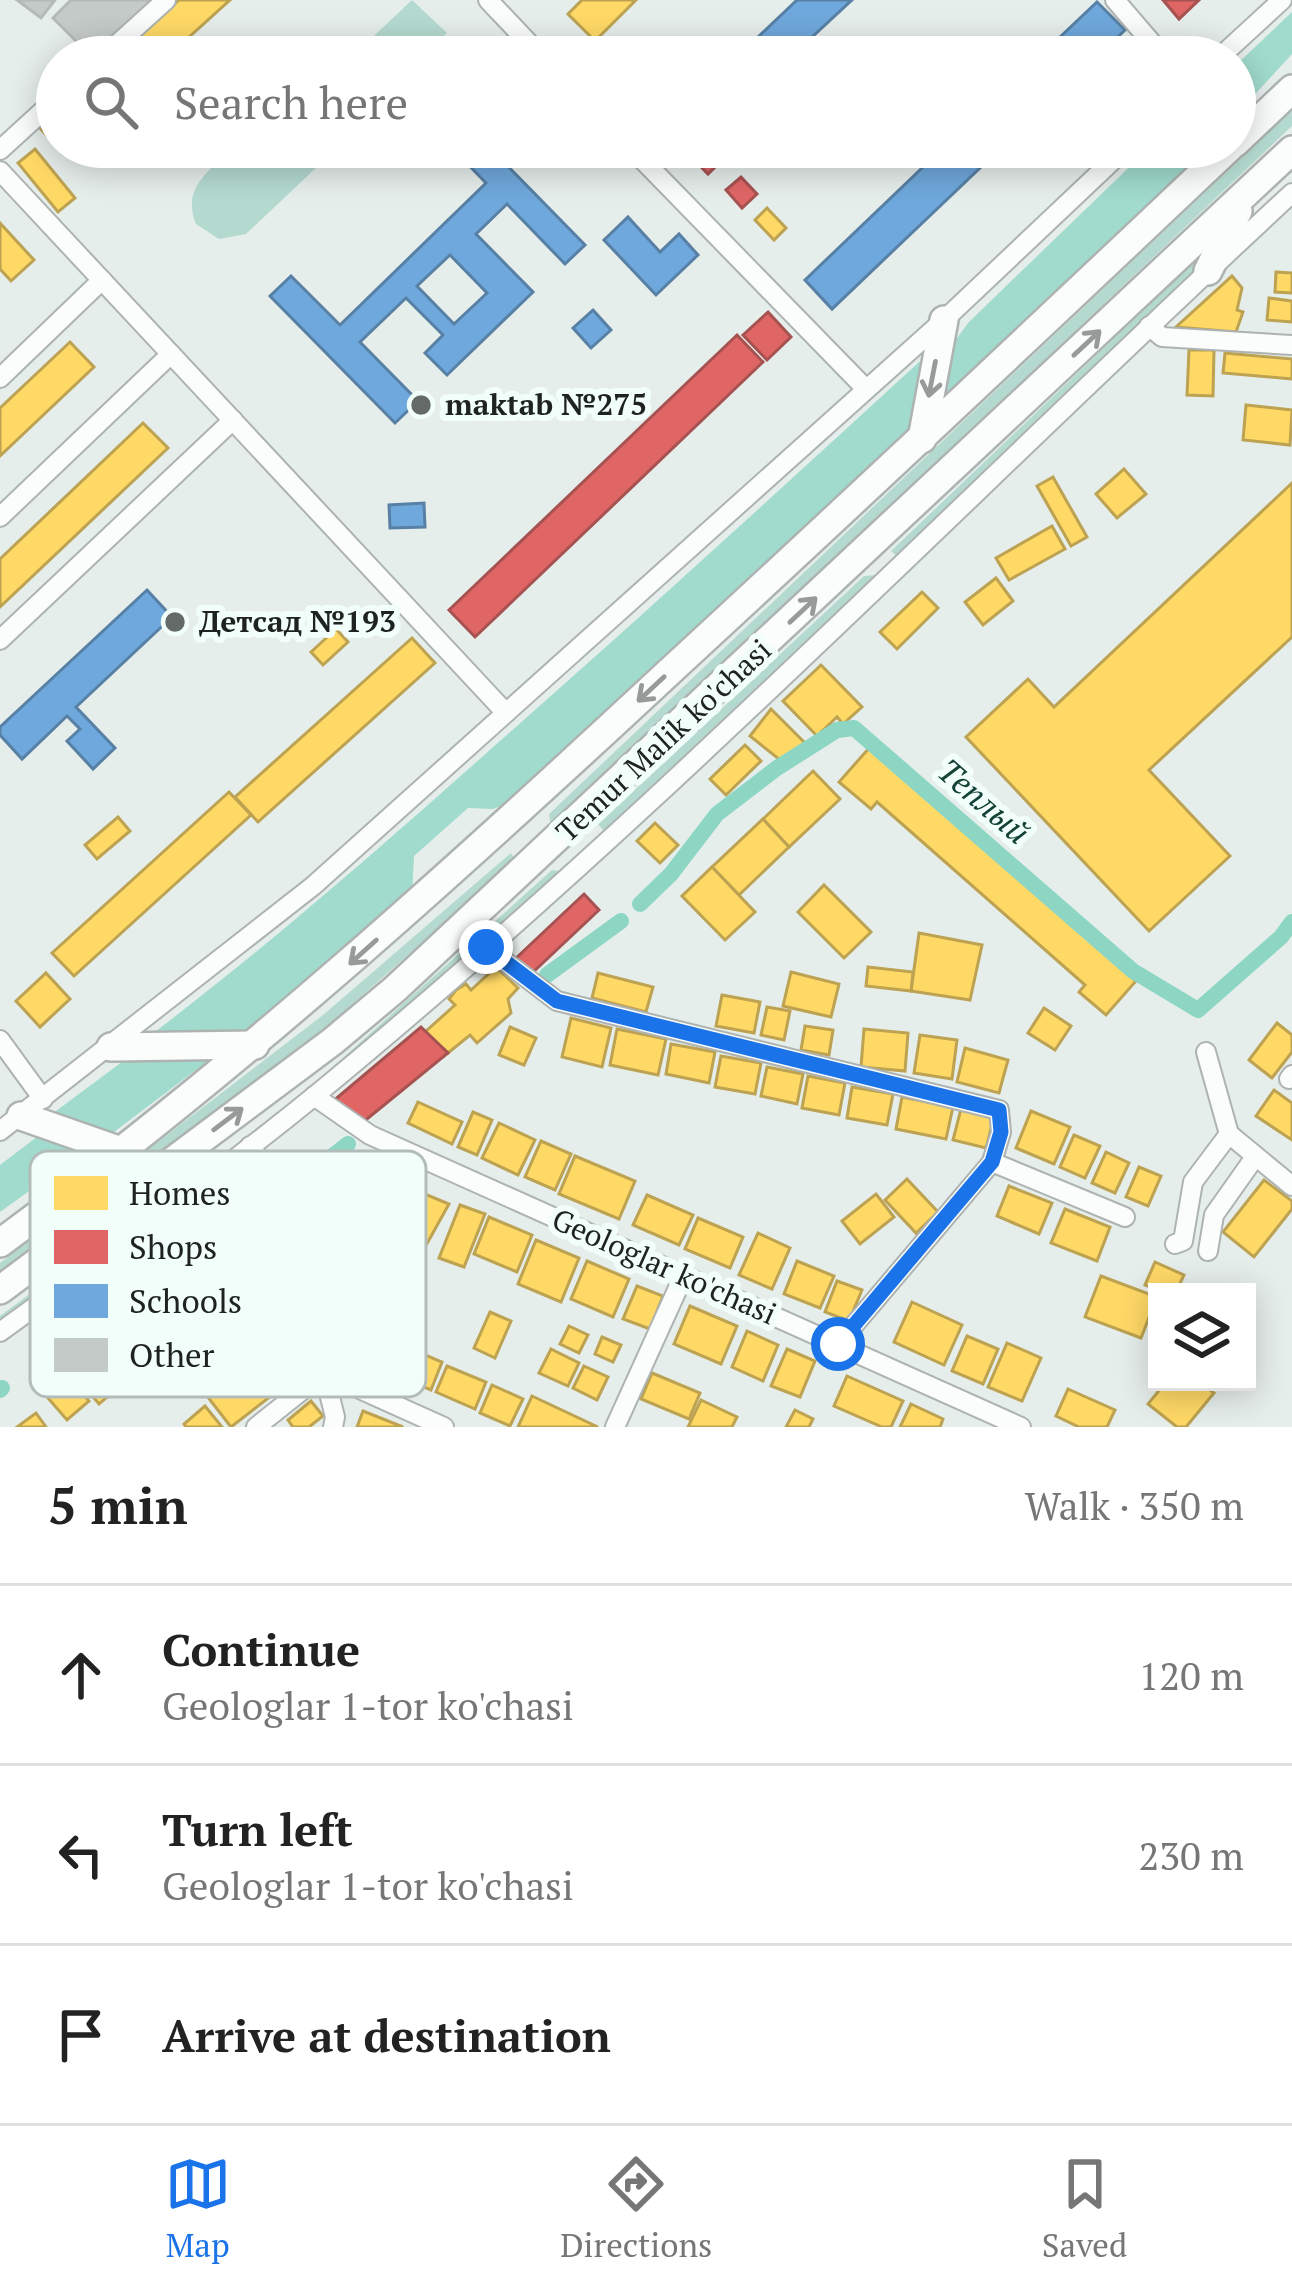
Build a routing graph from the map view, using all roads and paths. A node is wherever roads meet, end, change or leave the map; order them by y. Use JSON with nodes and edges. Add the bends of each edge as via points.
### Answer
{"nodes":[{"id":1,"x":166,"y":0,"type":"edge"},
{"id":2,"x":488,"y":0,"type":"edge"},
{"id":3,"x":1115,"y":0,"type":"edge"},
{"id":4,"x":1282,"y":0,"type":"edge"},
{"id":5,"x":126,"y":36,"type":"edge"},
{"id":6,"x":522,"y":36,"type":"edge"},
{"id":7,"x":1146,"y":36,"type":"edge"},
{"id":8,"x":1243,"y":36,"type":"edge"},
{"id":9,"x":1292,"y":89,"type":"edge"},
{"id":10,"x":36,"y":117,"type":"edge"},
{"id":11,"x":1256,"y":123,"type":"edge"},
{"id":12,"x":0,"y":150,"type":"edge"},
{"id":13,"x":1292,"y":150,"type":"edge"},
{"id":14,"x":650,"y":168,"type":"edge"},
{"id":15,"x":1105,"y":168,"type":"edge"},
{"id":16,"x":1209,"y":168,"type":"edge"},
{"id":17,"x":0,"y":171,"type":"edge"},
{"id":18,"x":1249,"y":190,"type":"junction"},
{"id":19,"x":1292,"y":193,"type":"edge"},
{"id":20,"x":1208,"y":271,"type":"junction"},
{"id":21,"x":102,"y":280,"type":"junction"},
{"id":22,"x":944,"y":320,"type":"junction"},
{"id":23,"x":1149,"y":326,"type":"junction"},
{"id":24,"x":1292,"y":345,"type":"edge"},
{"id":25,"x":171,"y":354,"type":"junction"},
{"id":26,"x":0,"y":378,"type":"edge"},
{"id":27,"x":866,"y":389,"type":"junction"},
{"id":28,"x":233,"y":420,"type":"junction"},
{"id":29,"x":922,"y":439,"type":"junction"},
{"id":30,"x":0,"y":517,"type":"edge"},
{"id":31,"x":0,"y":640,"type":"edge"},
{"id":32,"x":506,"y":713,"type":"junction"},
{"id":33,"x":516,"y":814,"type":"junction"},
{"id":34,"x":548,"y":849,"type":"junction"},
{"id":35,"x":486,"y":947,"type":"junction"},
{"id":36,"x":0,"y":1040,"type":"edge"},
{"id":37,"x":255,"y":1046,"type":"junction"},
{"id":38,"x":111,"y":1047,"type":"junction"},
{"id":39,"x":1206,"y":1052,"type":"dead end"},
{"id":40,"x":314,"y":1096,"type":"junction"},
{"id":41,"x":21,"y":1116,"type":"edge"},
{"id":42,"x":1229,"y":1134,"type":"junction"},
{"id":43,"x":250,"y":1146,"type":"junction"},
{"id":44,"x":122,"y":1151,"type":"joint"},
{"id":45,"x":186,"y":1151,"type":"edge"},
{"id":46,"x":243,"y":1151,"type":"edge"},
{"id":47,"x":254,"y":1151,"type":"edge"},
{"id":48,"x":405,"y":1151,"type":"edge"},
{"id":49,"x":1255,"y":1157,"type":"junction"},
{"id":50,"x":426,"y":1160,"type":"edge"},
{"id":51,"x":992,"y":1162,"type":"junction"},
{"id":52,"x":1292,"y":1186,"type":"edge"},
{"id":53,"x":1125,"y":1217,"type":"dead end"},
{"id":54,"x":30,"y":1220,"type":"edge"},
{"id":55,"x":0,"y":1243,"type":"edge"},
{"id":56,"x":1175,"y":1244,"type":"dead end"},
{"id":57,"x":1208,"y":1252,"type":"dead end"},
{"id":58,"x":30,"y":1268,"type":"edge"},
{"id":59,"x":683,"y":1277,"type":"junction"},
{"id":60,"x":0,"y":1290,"type":"edge"},
{"id":61,"x":30,"y":1310,"type":"edge"},
{"id":62,"x":0,"y":1332,"type":"edge"},
{"id":63,"x":838,"y":1344,"type":"junction"},
{"id":64,"x":294,"y":1397,"type":"edge"},
{"id":65,"x":330,"y":1397,"type":"edge"},
{"id":66,"x":377,"y":1397,"type":"edge"},
{"id":67,"x":256,"y":1427,"type":"edge"},
{"id":68,"x":333,"y":1427,"type":"edge"},
{"id":69,"x":444,"y":1427,"type":"edge"},
{"id":70,"x":615,"y":1427,"type":"edge"},
{"id":71,"x":1021,"y":1427,"type":"edge"}],
"edges":[{"from":1,"to":5,"type":"street"},
{"from":2,"to":6,"type":"street"},
{"from":3,"to":7,"type":"street"},
{"from":4,"to":8,"type":"street"},
{"from":9,"to":11,"type":"highway","name":"Temur Malik ko'chasi"},
{"from":10,"to":12,"type":"street"},
{"from":13,"to":18,"type":"highway","name":"Temur Malik ko'chasi"},
{"from":14,"to":27,"type":"street"},
{"from":15,"to":22,"type":"street"},
{"from":16,"to":29,"type":"highway","name":"Temur Malik ko'chasi"},
{"from":17,"to":21,"type":"street"},
{"from":18,"to":20,"type":"highway"},
{"from":34,"to":18,"type":"highway","name":"Temur Malik ko'chasi","one_way":true},
{"from":19,"to":20,"type":"street"},
{"from":20,"to":23,"type":"street"},
{"from":21,"to":25,"type":"street"},
{"from":21,"to":26,"type":"street"},
{"from":22,"to":27,"type":"street"},
{"from":22,"to":29,"type":"highway","one_way":true},
{"from":23,"to":24,"type":"street","via":[[1162,337]]},
{"from":23,"to":35,"type":"street"},
{"from":25,"to":28,"type":"street"},
{"from":25,"to":30,"type":"street"},
{"from":27,"to":32,"type":"street"},
{"from":28,"to":31,"type":"street"},
{"from":28,"to":32,"type":"street"},
{"from":29,"to":33,"type":"highway","name":"Temur Malik ko'chasi","one_way":true},
{"from":32,"to":38,"type":"street","via":[[313,886]]},
{"from":33,"to":34,"type":"highway"},
{"from":33,"to":37,"type":"highway","name":"Temur Malik ko'chasi","one_way":true},
{"from":45,"to":34,"type":"highway","name":"Temur Malik ko'chasi","one_way":true,"via":[[333,1041]]},
{"from":35,"to":40,"type":"street"},
{"from":35,"to":51,"type":"street","via":[[557,1001],[999,1110]]},
{"from":36,"to":41,"type":"street"},
{"from":37,"to":38,"type":"highway"},
{"from":37,"to":44,"type":"highway","name":"Temur Malik ko'chasi"},
{"from":38,"to":41,"type":"street"},
{"from":39,"to":42,"type":"street"},
{"from":40,"to":43,"type":"street"},
{"from":40,"to":48,"type":"street","name":"Geologlar ko'chasi"},
{"from":41,"to":44,"type":"highway"},
{"from":42,"to":49,"type":"street"},
{"from":42,"to":56,"type":"street","via":[[1193,1182],[1183,1241]]},
{"from":43,"to":46,"type":"street"},
{"from":43,"to":47,"type":"street"},
{"from":49,"to":52,"type":"street"},
{"from":49,"to":57,"type":"street","via":[[1214,1215]]},
{"from":50,"to":59,"type":"street","name":"Geologlar ko'chasi"},
{"from":51,"to":53,"type":"street"},
{"from":51,"to":63,"type":"street"},
{"from":54,"to":55,"type":"highway","name":"Temur Malik ko'chasi"},
{"from":60,"to":58,"type":"highway","name":"Temur Malik ko'chasi","one_way":true},
{"from":59,"to":63,"type":"street","name":"Geologlar ko'chasi"},
{"from":59,"to":70,"type":"street"},
{"from":61,"to":62,"type":"street"},
{"from":63,"to":71,"type":"street","name":"Geologlar ko'chasi"},
{"from":64,"to":67,"type":"street"},
{"from":65,"to":68,"type":"street"},
{"from":66,"to":69,"type":"street"}]}
